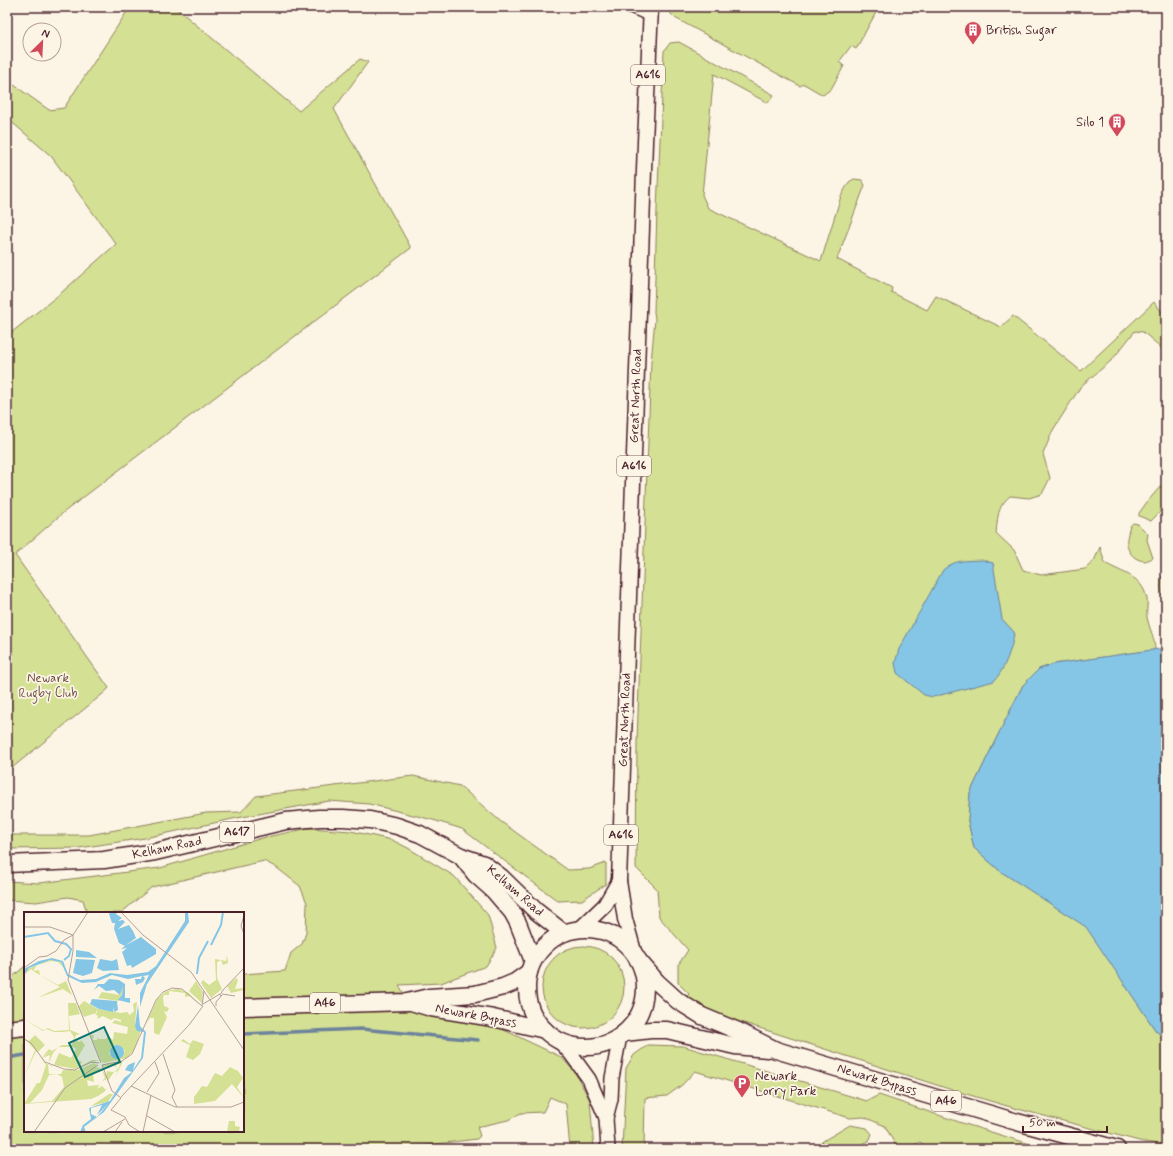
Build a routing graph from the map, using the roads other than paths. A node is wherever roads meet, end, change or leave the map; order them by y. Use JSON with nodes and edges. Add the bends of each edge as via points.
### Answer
{"nodes":[{"id":1,"x":628,"y":7,"type":"edge"},
{"id":2,"x":651,"y":12,"type":"edge"},
{"id":3,"x":461,"y":856,"type":"junction"},
{"id":4,"x":7,"y":864,"type":"edge"},
{"id":5,"x":619,"y":881,"type":"junction"},
{"id":6,"x":572,"y":931,"type":"junction"},
{"id":7,"x":637,"y":958,"type":"junction"},
{"id":8,"x":531,"y":966,"type":"junction"},
{"id":9,"x":407,"y":1002,"type":"junction"},
{"id":10,"x":244,"y":1007,"type":"edge"},
{"id":11,"x":24,"y":1027,"type":"edge"},
{"id":12,"x":7,"y":1029,"type":"edge"},
{"id":13,"x":551,"y":1035,"type":"junction"},
{"id":14,"x":622,"y":1035,"type":"junction"},
{"id":15,"x":776,"y":1050,"type":"junction"},
{"id":16,"x":606,"y":1118,"type":"junction"},
{"id":17,"x":608,"y":1149,"type":"edge"},
{"id":18,"x":1116,"y":1149,"type":"edge"}],
"edges":[{"from":1,"to":2,"type":"street"},
{"from":2,"to":5,"type":"main road","name":"Great North Road","number":"A616"},
{"from":3,"to":4,"type":"highway","name":"Kelham Road","number":"A617","via":[[420,834],[397,826],[370,820],[319,818],[286,821],[155,852],[104,860]]},
{"from":3,"to":6,"type":"highway","name":"Kelham Road","number":"A617","via":[[484,864],[536,910]]},
{"from":3,"to":8,"type":"highway","name":"Kelham Road","number":"A617","via":[[512,912],[518,923]]},
{"from":5,"to":6,"type":"main road","name":"Great North Road","number":"A616","via":[[605,905]]},
{"from":5,"to":7,"type":"main road","name":"Great North Road","number":"A616","via":[[625,919]]},
{"from":6,"to":7,"type":"highway","via":[[592,929],[611,935],[622,941]]},
{"from":6,"to":8,"type":"highway","via":[[546,944]]},
{"from":7,"to":14,"type":"highway","via":[[644,978],[645,997],[639,1015]]},
{"from":7,"to":15,"type":"highway","name":"Newark Bypass","number":"A46","via":[[657,982],[678,1001],[702,1016]]},
{"from":8,"to":9,"type":"highway","name":"Newark Bypass","number":"A46","via":[[516,982],[504,987],[475,994],[429,996]]},
{"from":8,"to":13,"type":"highway","via":[[527,988],[529,1003],[535,1018]]},
{"from":9,"to":10,"type":"highway","name":"Newark Bypass","number":"A46"},
{"from":9,"to":13,"type":"highway","name":"Newark Bypass","number":"A46","via":[[487,1017]]},
{"from":11,"to":12,"type":"highway"},
{"from":13,"to":14,"type":"highway","via":[[575,1046],[587,1047],[606,1044]]},
{"from":13,"to":16,"type":"main road","via":[[570,1053],[589,1079]]},
{"from":14,"to":15,"type":"highway","name":"Newark Bypass","number":"A46","via":[[667,1030],[735,1046]]},
{"from":14,"to":16,"type":"main road"},
{"from":15,"to":18,"type":"highway","name":"Newark Bypass","number":"A46"},
{"from":16,"to":17,"type":"main road"}]}
